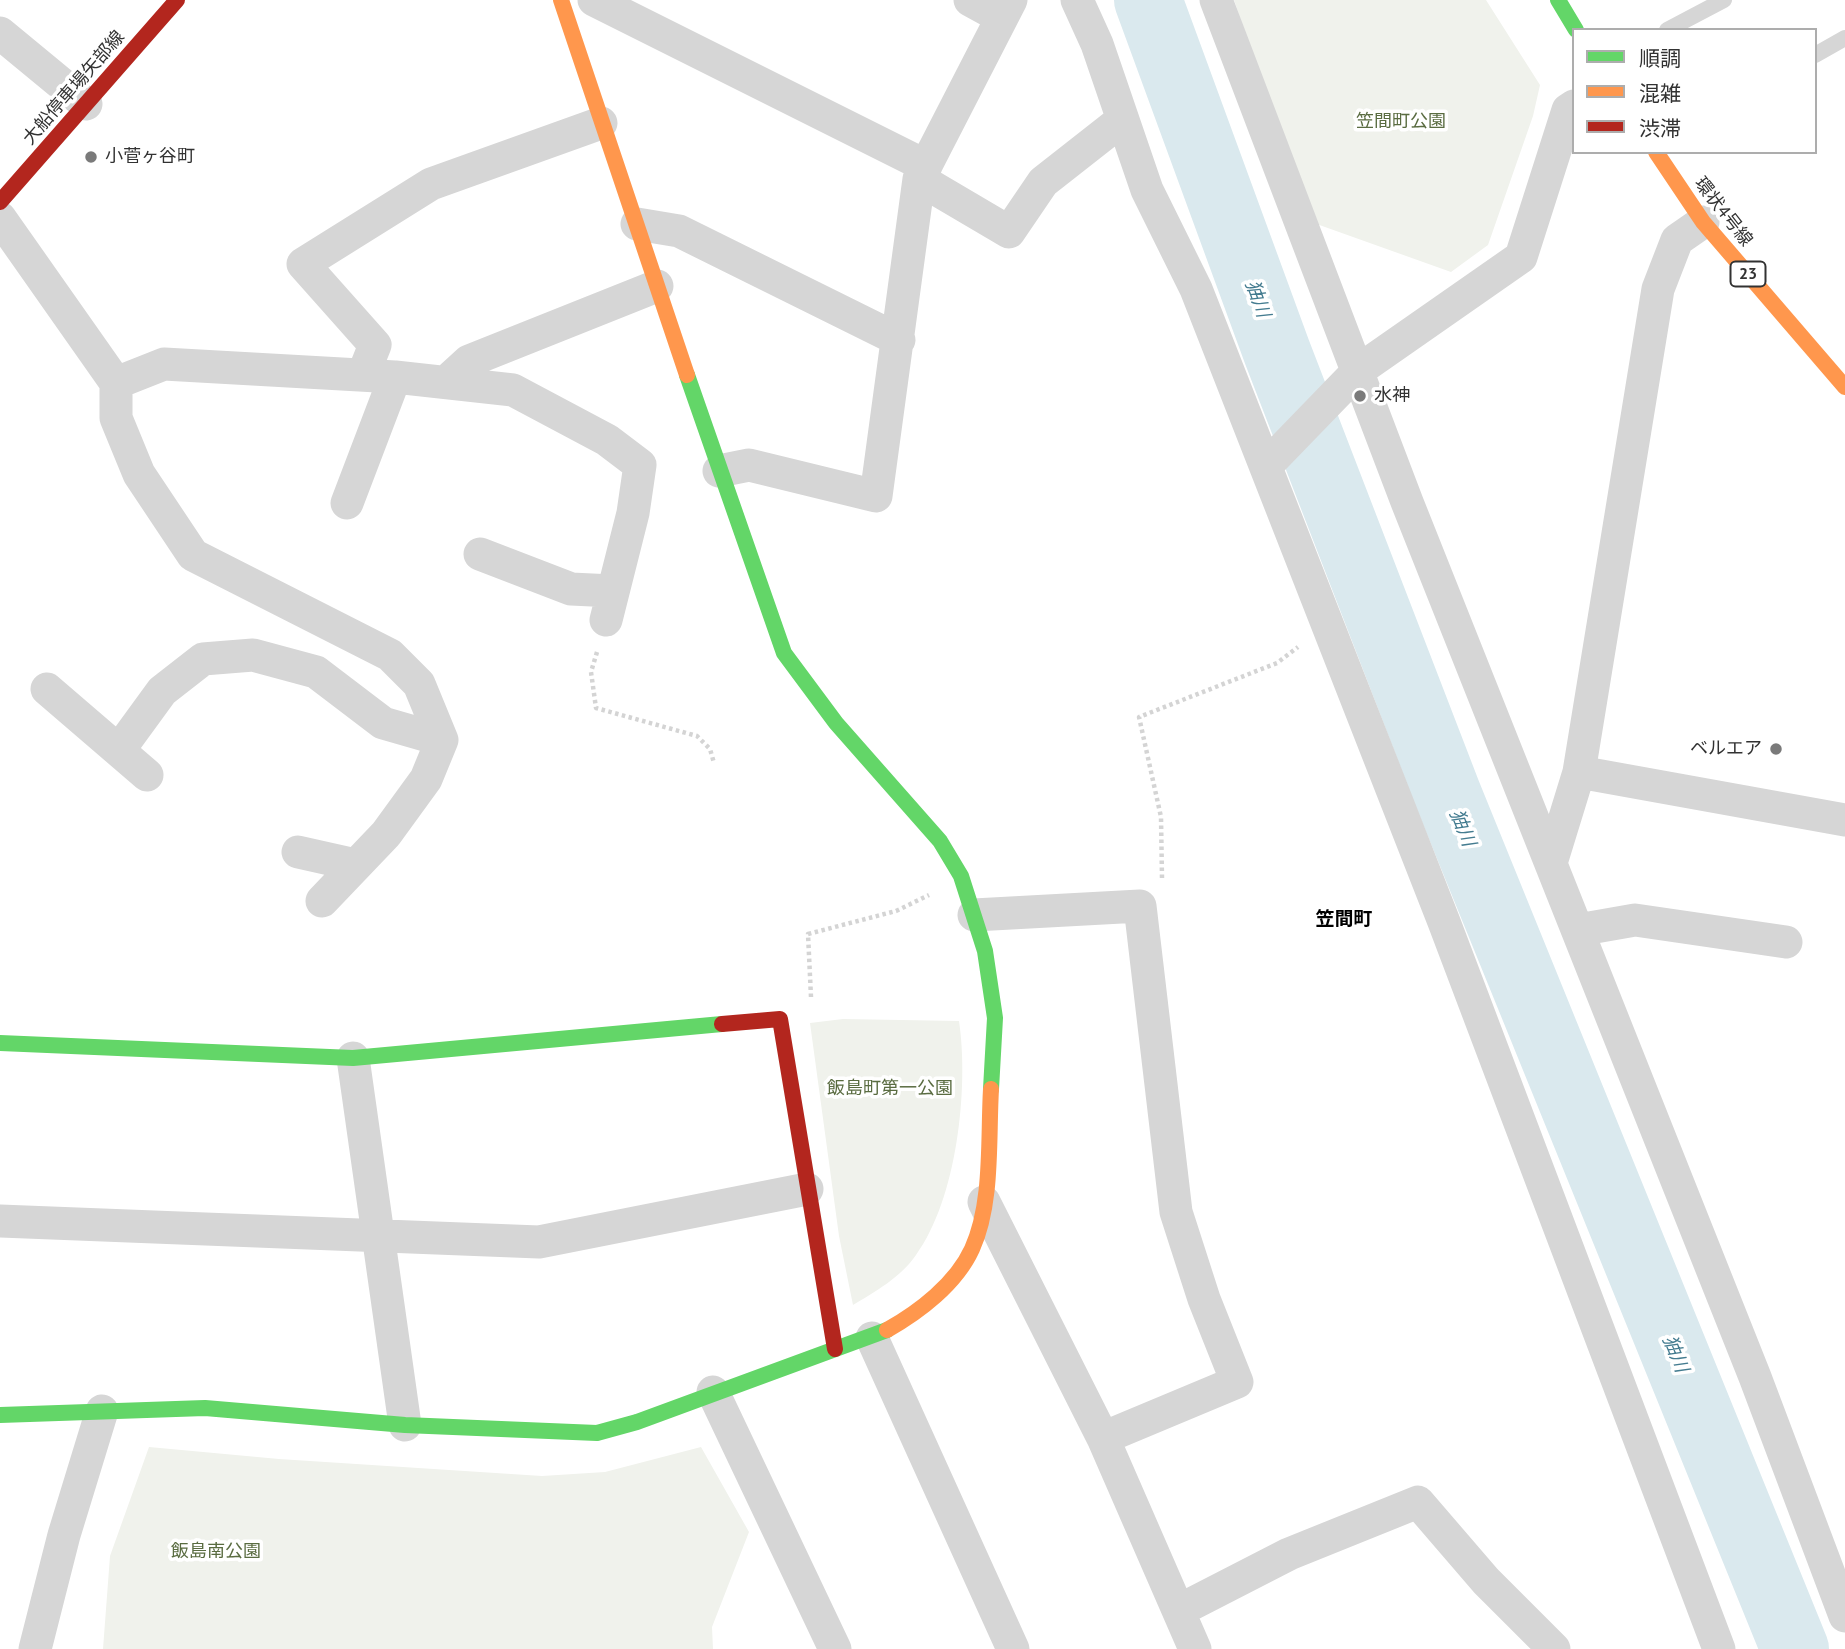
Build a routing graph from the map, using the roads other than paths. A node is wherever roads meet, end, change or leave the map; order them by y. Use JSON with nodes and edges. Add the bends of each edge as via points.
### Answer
{"nodes":[{"id":1,"x":177,"y":0,"type":"edge"},
{"id":2,"x":561,"y":0,"type":"edge"},
{"id":3,"x":594,"y":0,"type":"edge"},
{"id":4,"x":970,"y":0,"type":"edge"},
{"id":5,"x":1077,"y":0,"type":"edge"},
{"id":6,"x":1216,"y":0,"type":"edge"},
{"id":7,"x":1558,"y":0,"type":"edge"},
{"id":8,"x":1724,"y":0,"type":"edge"},
{"id":9,"x":1006,"y":8,"type":"edge"},
{"id":10,"x":1575,"y":28,"type":"edge"},
{"id":11,"x":1671,"y":28,"type":"edge"},
{"id":12,"x":0,"y":33,"type":"edge"},
{"id":13,"x":1845,"y":38,"type":"edge"},
{"id":14,"x":1817,"y":54,"type":"edge"},
{"id":15,"x":86,"y":104,"type":"junction"},
{"id":16,"x":1572,"y":107,"type":"edge"},
{"id":17,"x":1122,"y":120,"type":"junction"},
{"id":18,"x":601,"y":123,"type":"junction"},
{"id":19,"x":1660,"y":154,"type":"edge"},
{"id":20,"x":923,"y":172,"type":"junction"},
{"id":21,"x":0,"y":202,"type":"edge"},
{"id":22,"x":0,"y":218,"type":"edge"},
{"id":23,"x":1703,"y":222,"type":"junction"},
{"id":24,"x":637,"y":224,"type":"junction"},
{"id":25,"x":657,"y":286,"type":"junction"},
{"id":26,"x":899,"y":340,"type":"junction"},
{"id":27,"x":1359,"y":370,"type":"junction"},
{"id":28,"x":379,"y":376,"type":"junction"},
{"id":29,"x":446,"y":382,"type":"junction"},
{"id":30,"x":116,"y":383,"type":"junction"},
{"id":31,"x":1845,"y":387,"type":"edge"},
{"id":32,"x":1266,"y":466,"type":"junction"},
{"id":33,"x":719,"y":471,"type":"junction"},
{"id":34,"x":347,"y":503,"type":"dead end"},
{"id":35,"x":480,"y":554,"type":"dead end"},
{"id":36,"x":47,"y":689,"type":"dead end"},
{"id":37,"x":442,"y":740,"type":"junction"},
{"id":38,"x":118,"y":750,"type":"junction"},
{"id":39,"x":1579,"y":772,"type":"junction"},
{"id":40,"x":147,"y":775,"type":"dead end"},
{"id":41,"x":1845,"y":820,"type":"edge"},
{"id":42,"x":298,"y":852,"type":"dead end"},
{"id":43,"x":1551,"y":863,"type":"junction"},
{"id":44,"x":356,"y":865,"type":"junction"},
{"id":45,"x":322,"y":901,"type":"dead end"},
{"id":46,"x":974,"y":915,"type":"junction"},
{"id":47,"x":1578,"y":930,"type":"junction"},
{"id":48,"x":1786,"y":942,"type":"dead end"},
{"id":49,"x":0,"y":1042,"type":"edge"},
{"id":50,"x":353,"y":1058,"type":"junction"},
{"id":51,"x":807,"y":1189,"type":"junction"},
{"id":52,"x":984,"y":1202,"type":"junction"},
{"id":53,"x":0,"y":1221,"type":"edge"},
{"id":54,"x":378,"y":1237,"type":"junction"},
{"id":55,"x":872,"y":1338,"type":"junction"},
{"id":56,"x":835,"y":1349,"type":"junction"},
{"id":57,"x":713,"y":1392,"type":"junction"},
{"id":58,"x":102,"y":1411,"type":"junction"},
{"id":59,"x":0,"y":1415,"type":"edge"},
{"id":60,"x":405,"y":1425,"type":"junction"},
{"id":61,"x":1103,"y":1438,"type":"junction"},
{"id":62,"x":1180,"y":1610,"type":"junction"},
{"id":63,"x":1845,"y":1616,"type":"edge"},
{"id":64,"x":35,"y":1649,"type":"edge"},
{"id":65,"x":835,"y":1649,"type":"edge"},
{"id":66,"x":1013,"y":1649,"type":"edge"},
{"id":67,"x":1195,"y":1649,"type":"edge"},
{"id":68,"x":1553,"y":1649,"type":"edge"},
{"id":69,"x":1719,"y":1649,"type":"edge"}],
"edges":[{"from":1,"to":15,"type":"street","name":"大船停車場矢部線"},
{"from":2,"to":18,"type":"street"},
{"from":3,"to":20,"type":"street"},
{"from":4,"to":9,"type":"street"},
{"from":5,"to":17,"type":"street"},
{"from":6,"to":27,"type":"street"},
{"from":7,"to":10,"type":"street"},
{"from":8,"to":11,"type":"lane"},
{"from":9,"to":20,"type":"street"},
{"from":12,"to":15,"type":"street"},
{"from":13,"to":14,"type":"lane"},
{"from":15,"to":21,"type":"street","name":"大船停車場矢部線"},
{"from":16,"to":27,"type":"street","via":[[1567,110],[1521,257]]},
{"from":17,"to":20,"type":"street","via":[[1043,182],[1009,232]]},
{"from":17,"to":32,"type":"street","via":[[1147,190],[1196,289]]},
{"from":18,"to":24,"type":"street"},
{"from":18,"to":28,"type":"street","via":[[432,184],[303,264],[375,345]]},
{"from":19,"to":23,"type":"street","name":"環状4号線","number":"23"},
{"from":20,"to":26,"type":"street"},
{"from":22,"to":30,"type":"street"},
{"from":23,"to":31,"type":"street","name":"環状4号線","number":"23"},
{"from":23,"to":39,"type":"street","via":[[1677,240],[1658,289]]},
{"from":24,"to":25,"type":"street"},
{"from":24,"to":26,"type":"street","via":[[679,230]]},
{"from":25,"to":29,"type":"street","via":[[468,361]]},
{"from":25,"to":33,"type":"street"},
{"from":26,"to":33,"type":"street","via":[[876,496],[749,465]]},
{"from":27,"to":32,"type":"street"},
{"from":27,"to":43,"type":"street"},
{"from":28,"to":29,"type":"street"},
{"from":28,"to":30,"type":"street","via":[[164,364]]},
{"from":28,"to":34,"type":"street"},
{"from":29,"to":35,"type":"street","via":[[513,390],[607,440],[640,465],[609,606]]},
{"from":30,"to":37,"type":"street","via":[[116,418],[139,474],[193,555],[390,655],[419,684]]},
{"from":32,"to":69,"type":"street"},
{"from":33,"to":46,"type":"street","via":[[784,653],[809,691],[940,841],[961,876]]},
{"from":36,"to":38,"type":"street"},
{"from":37,"to":38,"type":"street","via":[[383,723],[316,672],[253,654],[203,659],[162,691]]},
{"from":37,"to":44,"type":"street","via":[[426,779],[386,834]]},
{"from":38,"to":40,"type":"street"},
{"from":39,"to":41,"type":"street"},
{"from":39,"to":43,"type":"street"},
{"from":42,"to":44,"type":"street"},
{"from":43,"to":47,"type":"street"},
{"from":44,"to":45,"type":"street"},
{"from":46,"to":52,"type":"street","via":[[988,962],[995,1018]]},
{"from":46,"to":61,"type":"street","via":[[1140,906],[1176,1212],[1237,1382]]},
{"from":47,"to":48,"type":"street","via":[[1635,920]]},
{"from":47,"to":63,"type":"street"},
{"from":49,"to":50,"type":"street"},
{"from":50,"to":51,"type":"street","via":[[780,1019]]},
{"from":50,"to":54,"type":"street"},
{"from":51,"to":54,"type":"street","via":[[540,1242]]},
{"from":51,"to":56,"type":"street"},
{"from":52,"to":55,"type":"street","via":[[972,1249],[954,1276],[905,1320]]},
{"from":52,"to":61,"type":"street"},
{"from":53,"to":54,"type":"street"},
{"from":54,"to":60,"type":"street"},
{"from":55,"to":56,"type":"street"},
{"from":55,"to":66,"type":"street"},
{"from":56,"to":57,"type":"street"},
{"from":57,"to":60,"type":"street","via":[[597,1433]]},
{"from":57,"to":65,"type":"street"},
{"from":58,"to":59,"type":"street"},
{"from":58,"to":60,"type":"street","via":[[205,1408]]},
{"from":58,"to":64,"type":"street"},
{"from":61,"to":62,"type":"street"},
{"from":62,"to":67,"type":"street"},
{"from":62,"to":68,"type":"street","via":[[1289,1554],[1418,1502]]}]}
